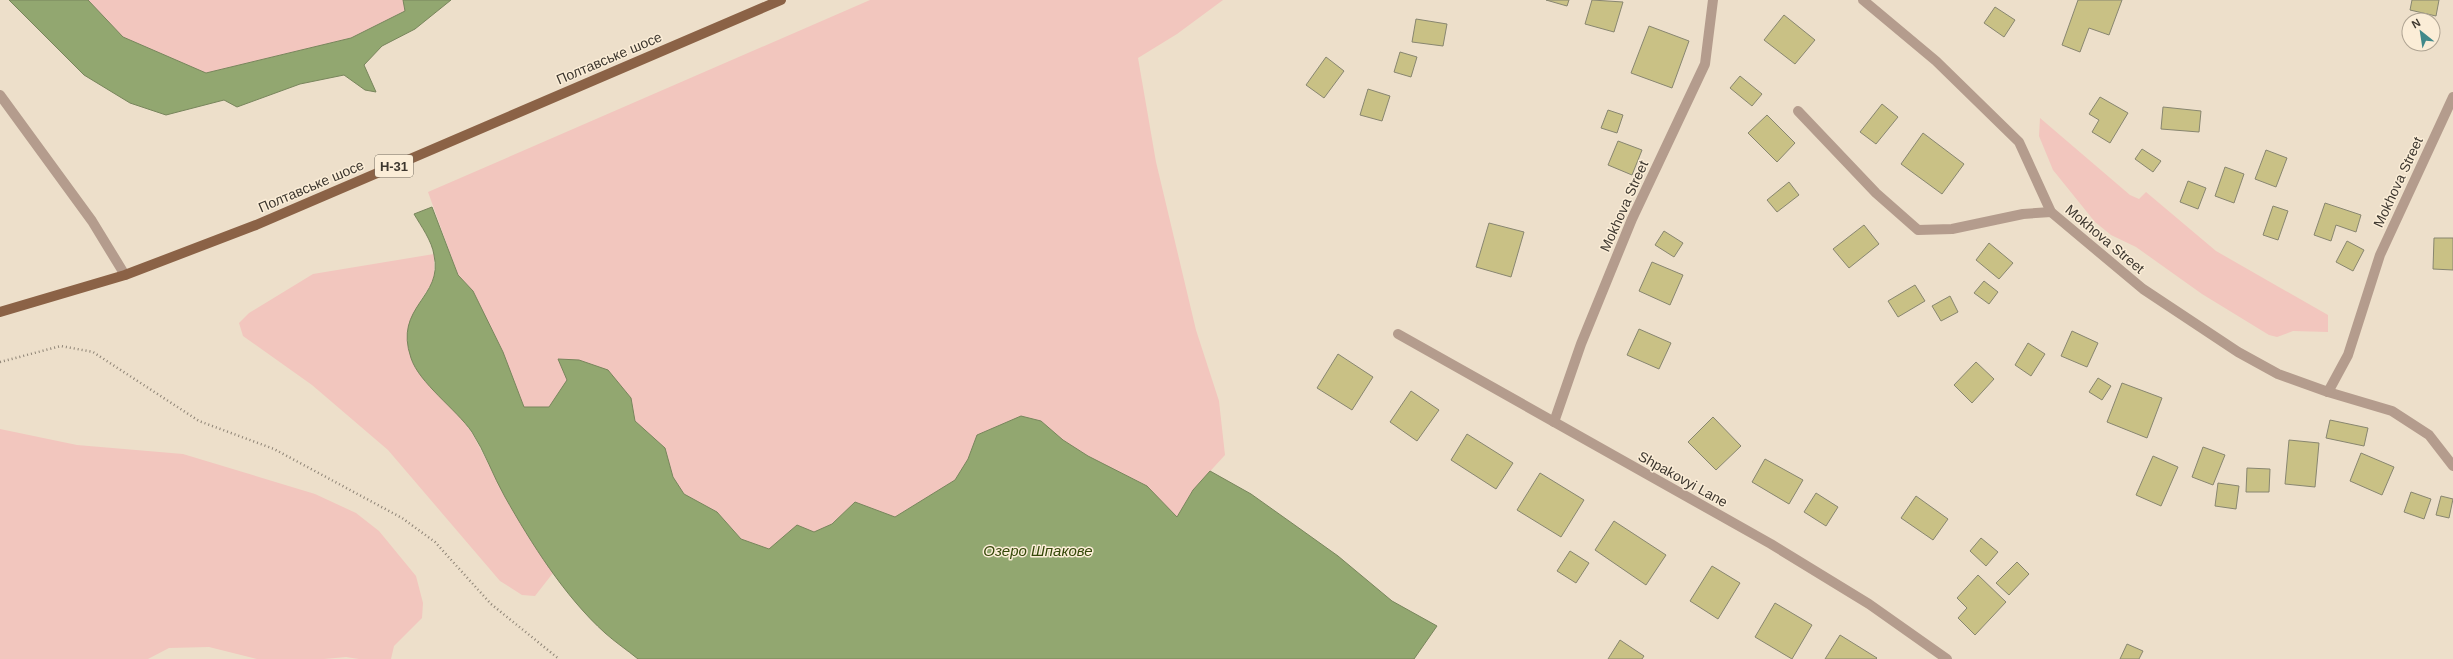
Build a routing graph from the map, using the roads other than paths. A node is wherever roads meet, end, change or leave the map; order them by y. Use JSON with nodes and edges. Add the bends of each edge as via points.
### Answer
{"nodes":[{"id":1,"x":781,"y":0,"type":"edge"},
{"id":2,"x":1714,"y":0,"type":"edge"},
{"id":3,"x":1863,"y":0,"type":"edge"},
{"id":4,"x":0,"y":95,"type":"edge"},
{"id":5,"x":2453,"y":96,"type":"edge"},
{"id":6,"x":1798,"y":111,"type":"dead end"},
{"id":7,"x":2051,"y":212,"type":"junction"},
{"id":8,"x":125,"y":275,"type":"junction"},
{"id":9,"x":0,"y":312,"type":"edge"},
{"id":10,"x":1398,"y":334,"type":"dead end"},
{"id":11,"x":2328,"y":392,"type":"junction"},
{"id":12,"x":1554,"y":422,"type":"junction"},
{"id":13,"x":2453,"y":466,"type":"edge"},
{"id":14,"x":1947,"y":659,"type":"edge"}],
"edges":[{"from":1,"to":8,"type":"main road","name":"Полтавське шосе","number":"Н-31","via":[[256,225]]},
{"from":2,"to":12,"type":"street","name":"Mokhova Street","via":[[1705,64],[1632,219]]},
{"from":3,"to":7,"type":"street","name":"Mokhova Street","via":[[1936,61],[2019,142]]},
{"from":4,"to":8,"type":"street","via":[[92,221]]},
{"from":5,"to":11,"type":"street","name":"Mokhova Street","via":[[2380,255],[2348,355]]},
{"from":6,"to":7,"type":"street","via":[[1876,193],[1918,230],[1952,229],[2023,214]]},
{"from":7,"to":11,"type":"street","name":"Mokhova Street","via":[[2143,289],[2238,352],[2278,374]]},
{"from":8,"to":9,"type":"main road","name":"Полтавське шосе","number":"Н-31"},
{"from":10,"to":12,"type":"street","name":"Shpakovyi Lane"},
{"from":11,"to":13,"type":"street","name":"Mokhova Street","via":[[2392,411],[2429,435]]},
{"from":12,"to":14,"type":"street","name":"Shpakovyi Lane","via":[[1770,544],[1869,604]]}]}
